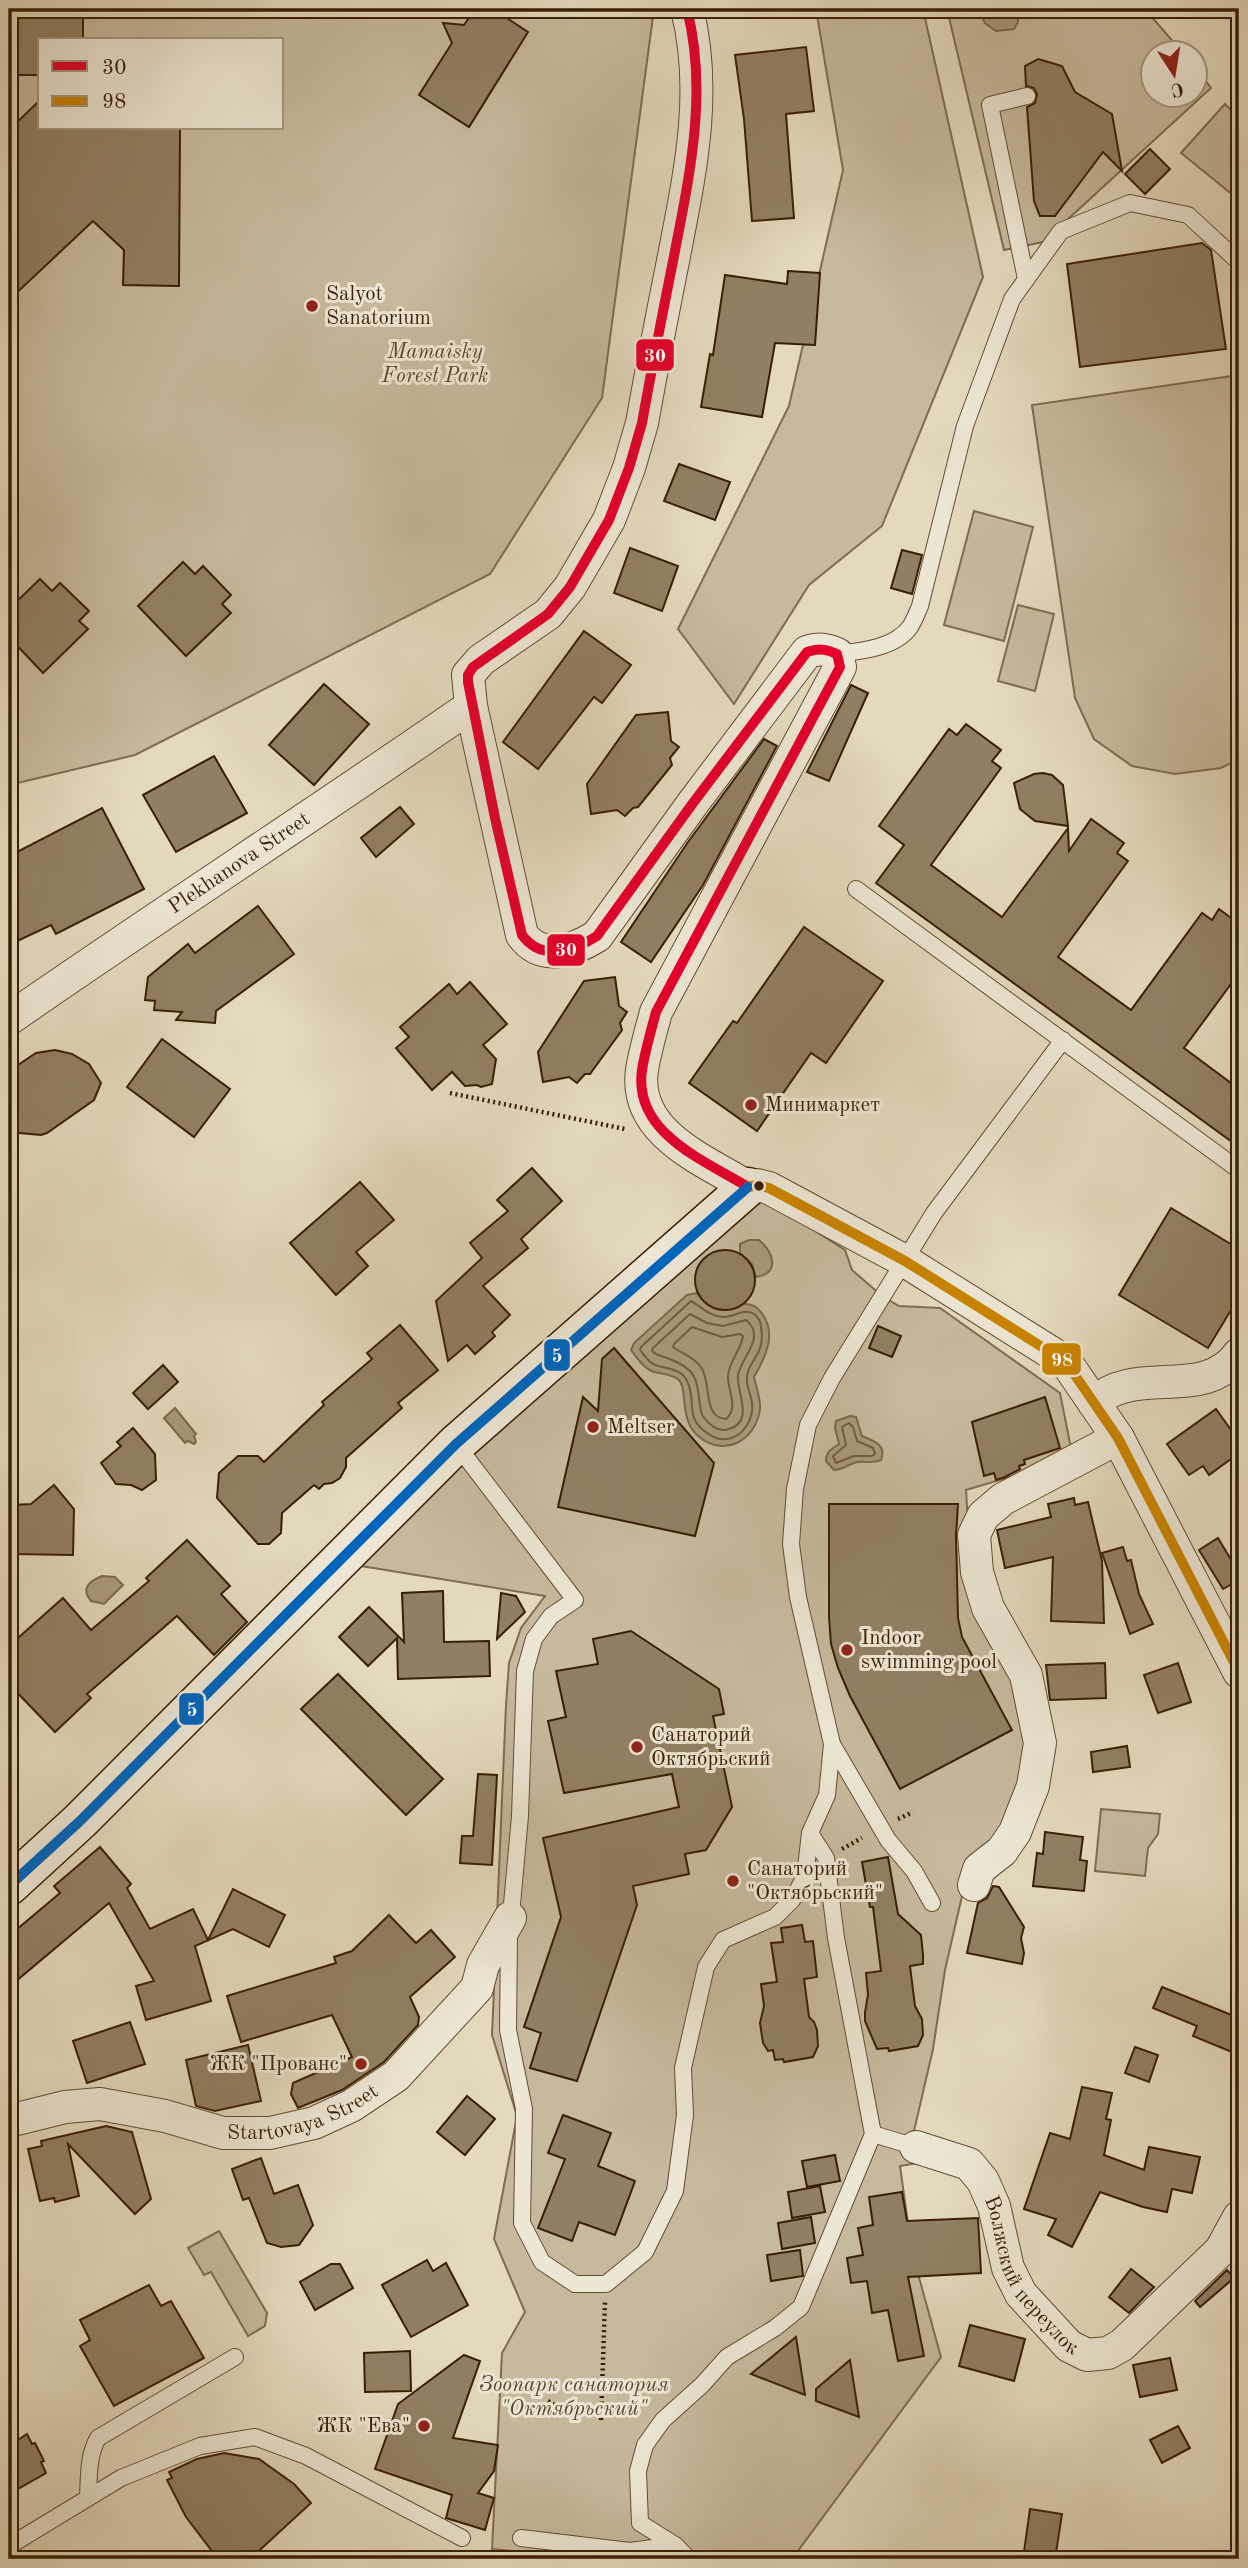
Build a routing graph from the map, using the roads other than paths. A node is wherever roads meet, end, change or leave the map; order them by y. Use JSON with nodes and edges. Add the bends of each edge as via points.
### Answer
{"nodes":[{"id":1,"x":687,"y":9,"type":"edge"},
{"id":2,"x":1027,"y":96,"type":"dead end"},
{"id":3,"x":1239,"y":262,"type":"edge"},
{"id":4,"x":1026,"y":279,"type":"junction"},
{"id":5,"x":837,"y":654,"type":"junction"},
{"id":6,"x":471,"y":706,"type":"junction"},
{"id":7,"x":856,"y":889,"type":"dead end"},
{"id":8,"x":9,"y":1018,"type":"edge"},
{"id":9,"x":1063,"y":1040,"type":"junction"},
{"id":10,"x":1239,"y":1170,"type":"edge"},
{"id":11,"x":748,"y":1187,"type":"junction"},
{"id":12,"x":905,"y":1261,"type":"junction"},
{"id":13,"x":1239,"y":1354,"type":"edge"},
{"id":14,"x":1094,"y":1403,"type":"junction"},
{"id":15,"x":1118,"y":1438,"type":"junction"},
{"id":16,"x":456,"y":1444,"type":"junction"},
{"id":17,"x":1239,"y":1672,"type":"edge"},
{"id":18,"x":832,"y":1744,"type":"junction"},
{"id":19,"x":810,"y":1833,"type":"junction"},
{"id":20,"x":974,"y":1885,"type":"dead end"},
{"id":21,"x":9,"y":1886,"type":"edge"},
{"id":22,"x":932,"y":1903,"type":"dead end"},
{"id":23,"x":510,"y":1918,"type":"junction"},
{"id":24,"x":9,"y":2121,"type":"edge"},
{"id":25,"x":873,"y":2134,"type":"junction"},
{"id":26,"x":916,"y":2147,"type":"joint"},
{"id":27,"x":1239,"y":2217,"type":"edge"},
{"id":28,"x":235,"y":2357,"type":"dead end"},
{"id":29,"x":88,"y":2497,"type":"junction"},
{"id":30,"x":462,"y":2538,"type":"dead end"},
{"id":31,"x":521,"y":2538,"type":"dead end"},
{"id":32,"x":675,"y":2545,"type":"junction"},
{"id":33,"x":9,"y":2546,"type":"edge"},
{"id":34,"x":689,"y":2559,"type":"edge"}],
"edges":[{"from":1,"to":6,"type":"street","via":[[698,80],[696,131],[642,423],[629,468],[609,520],[570,587],[548,614],[473,667],[468,675]]},
{"from":2,"to":4,"type":"lane","via":[[990,105]]},
{"from":3,"to":4,"type":"lane","via":[[1188,215],[1130,202],[1060,231]]},
{"from":4,"to":5,"type":"lane","via":[[1012,299],[965,426],[920,606],[909,628],[889,642]]},
{"from":5,"to":6,"type":"street","via":[[816,649],[807,652],[597,936],[560,952],[542,951],[522,935]]},
{"from":5,"to":11,"type":"street","via":[[840,667],[656,1012],[642,1072],[642,1096],[667,1137]]},
{"from":6,"to":8,"type":"street","name":"Plekhanova Street"},
{"from":7,"to":9,"type":"lane"},
{"from":9,"to":10,"type":"lane"},
{"from":9,"to":12,"type":"lane","via":[[934,1213]]},
{"from":11,"to":12,"type":"street","via":[[769,1188]]},
{"from":11,"to":16,"type":"street"},
{"from":12,"to":14,"type":"street","via":[[1066,1362]]},
{"from":12,"to":18,"type":"lane","via":[[808,1425],[795,1489],[791,1544],[798,1597]]},
{"from":13,"to":14,"type":"street","via":[[1233,1363],[1208,1377],[1115,1388]]},
{"from":14,"to":15,"type":"street"},
{"from":15,"to":17,"type":"street"},
{"from":15,"to":20,"type":"street","via":[[1003,1499],[983,1516],[974,1535],[984,1596],[1026,1675],[1040,1743],[1033,1786],[1015,1832],[1002,1851],[979,1869]]},
{"from":16,"to":21,"type":"street","via":[[80,1821]]},
{"from":16,"to":23,"type":"lane","via":[[575,1600],[551,1616],[534,1639],[525,1671],[520,1816]]},
{"from":18,"to":19,"type":"lane","via":[[827,1795]]},
{"from":18,"to":22,"type":"lane","via":[[888,1840],[914,1871]]},
{"from":19,"to":23,"type":"lane","via":[[805,1877],[792,1900],[775,1917],[723,1940],[706,1968],[683,2068],[685,2115],[675,2191],[645,2252],[606,2284],[575,2284],[542,2262],[522,2223],[524,2109],[508,2030]]},
{"from":19,"to":25,"type":"lane","via":[[826,1858],[836,1938]]},
{"from":23,"to":24,"type":"street","name":"Startovaya Street","via":[[483,1965],[477,1988],[396,2076],[351,2106],[314,2123],[270,2133],[223,2133],[165,2116],[100,2105]]},
{"from":25,"to":26,"type":"lane","name":"Волжский переулок"},
{"from":25,"to":32,"type":"lane","via":[[801,2307],[727,2357],[663,2420],[645,2445],[638,2471],[640,2523]]},
{"from":26,"to":27,"type":"street","name":"Волжский переулок","via":[[970,2164],[994,2206],[1008,2268],[1021,2294],[1069,2346],[1087,2356],[1122,2345],[1221,2250]]},
{"from":28,"to":29,"type":"lane","via":[[98,2438],[89,2465]]},
{"from":29,"to":30,"type":"lane","via":[[121,2478],[200,2446],[255,2437],[306,2456]]},
{"from":29,"to":33,"type":"lane"},
{"from":31,"to":32,"type":"lane","via":[[630,2552]]},
{"from":32,"to":34,"type":"lane"}]}
